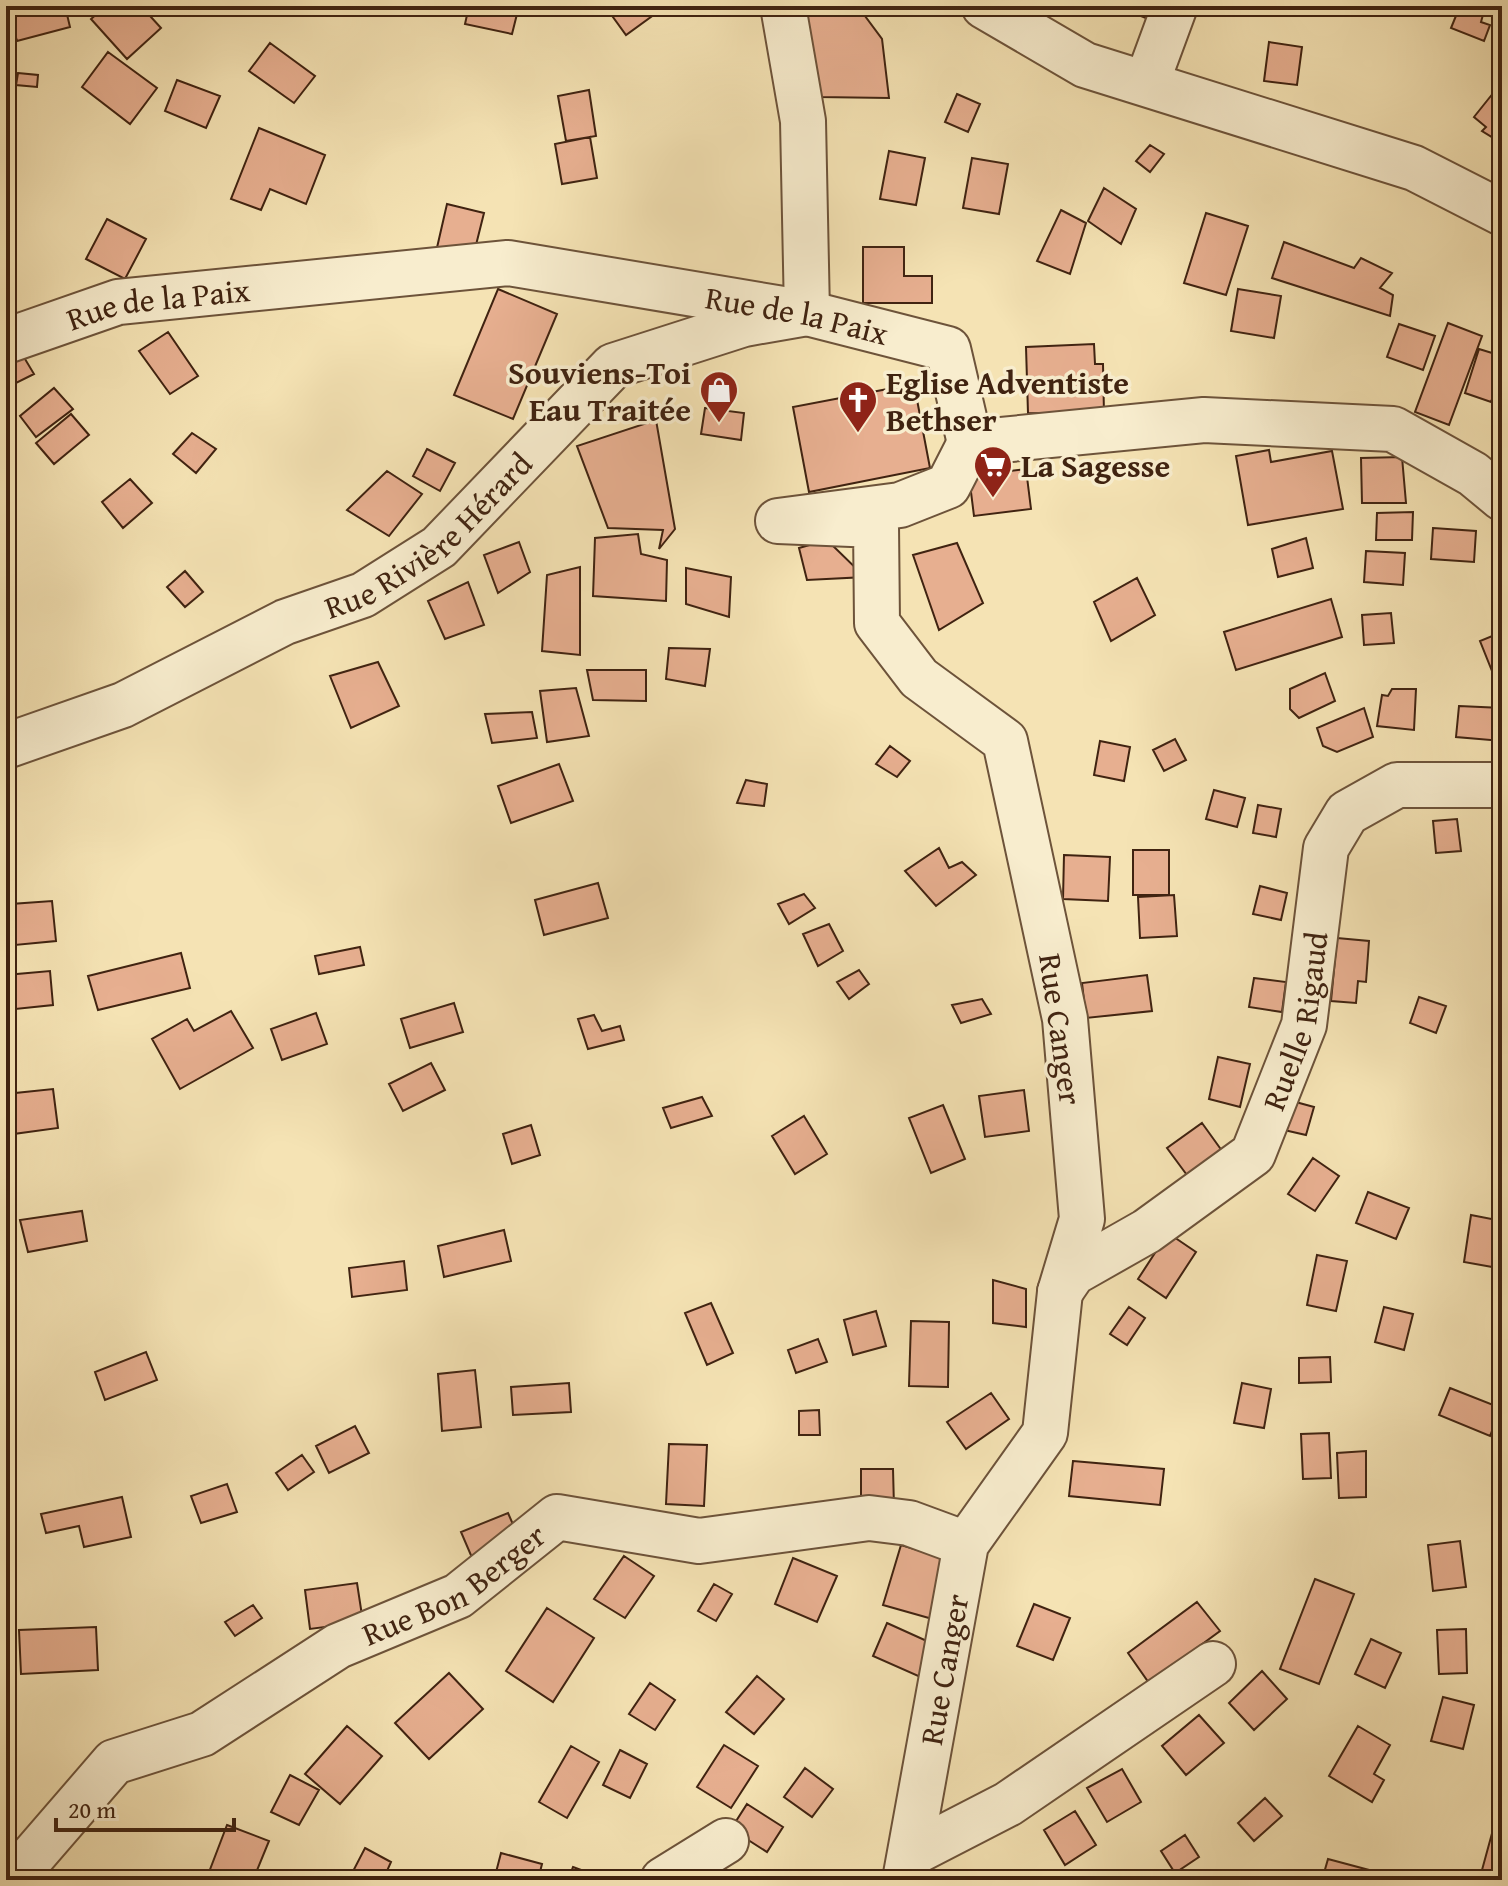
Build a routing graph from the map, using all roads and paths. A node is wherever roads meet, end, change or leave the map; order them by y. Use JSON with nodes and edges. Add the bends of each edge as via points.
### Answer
{"nodes":[{"id":1,"x":783,"y":6,"type":"edge"},
{"id":2,"x":984,"y":6,"type":"edge"},
{"id":3,"x":1175,"y":6,"type":"edge"},
{"id":4,"x":1147,"y":82,"type":"junction"},
{"id":5,"x":1502,"y":213,"type":"edge"},
{"id":6,"x":807,"y":313,"type":"junction"},
{"id":7,"x":6,"y":341,"type":"edge"},
{"id":8,"x":970,"y":443,"type":"junction"},
{"id":9,"x":1502,"y":498,"type":"edge"},
{"id":10,"x":6,"y":746,"type":"edge"},
{"id":11,"x":1502,"y":785,"type":"edge"},
{"id":12,"x":1060,"y":1292,"type":"junction"},
{"id":13,"x":966,"y":1544,"type":"junction"},
{"id":14,"x":1213,"y":1664,"type":"dead end"},
{"id":15,"x":726,"y":1841,"type":"dead end"},
{"id":16,"x":908,"y":1867,"type":"edge"},
{"id":17,"x":12,"y":1880,"type":"edge"},
{"id":18,"x":663,"y":1880,"type":"edge"}],
"edges":[{"from":1,"to":6,"type":"street","via":[[803,121]]},
{"from":2,"to":4,"type":"street","via":[[1085,65]]},
{"from":3,"to":4,"type":"street"},
{"from":4,"to":5,"type":"street","via":[[1414,168]]},
{"from":6,"to":7,"type":"street","name":"Rue de la Paix","via":[[508,263],[118,302]]},
{"from":6,"to":8,"type":"street","name":"Rue de la Paix","via":[[948,349]]},
{"from":6,"to":10,"type":"street","name":"Rue Rivière Hérard","via":[[744,324],[613,366],[439,547],[363,595],[285,622],[123,705]]},
{"from":8,"to":9,"type":"street","via":[[1204,420],[1393,429],[1473,474]]},
{"from":8,"to":12,"type":"street","name":"Rue Canger","via":[[948,486],[900,505],[778,521],[876,525],[877,623],[919,678],[1005,741],[1065,1019],[1082,1219]]},
{"from":11,"to":12,"type":"street","name":"Ruelle Rigaud","via":[[1397,785],[1347,813],[1326,848],[1304,1025],[1253,1154],[1147,1231],[1073,1273]]},
{"from":12,"to":13,"type":"street","name":"Rue Canger","via":[[1045,1433]]},
{"from":13,"to":16,"type":"street","name":"Rue Canger"},
{"from":13,"to":17,"type":"street","name":"Rue Bon Berger","via":[[909,1523],[869,1518],[699,1541],[557,1517],[458,1596],[338,1646],[202,1734],[114,1762]]},
{"from":14,"to":16,"type":"street"},
{"from":15,"to":18,"type":"street"}]}
